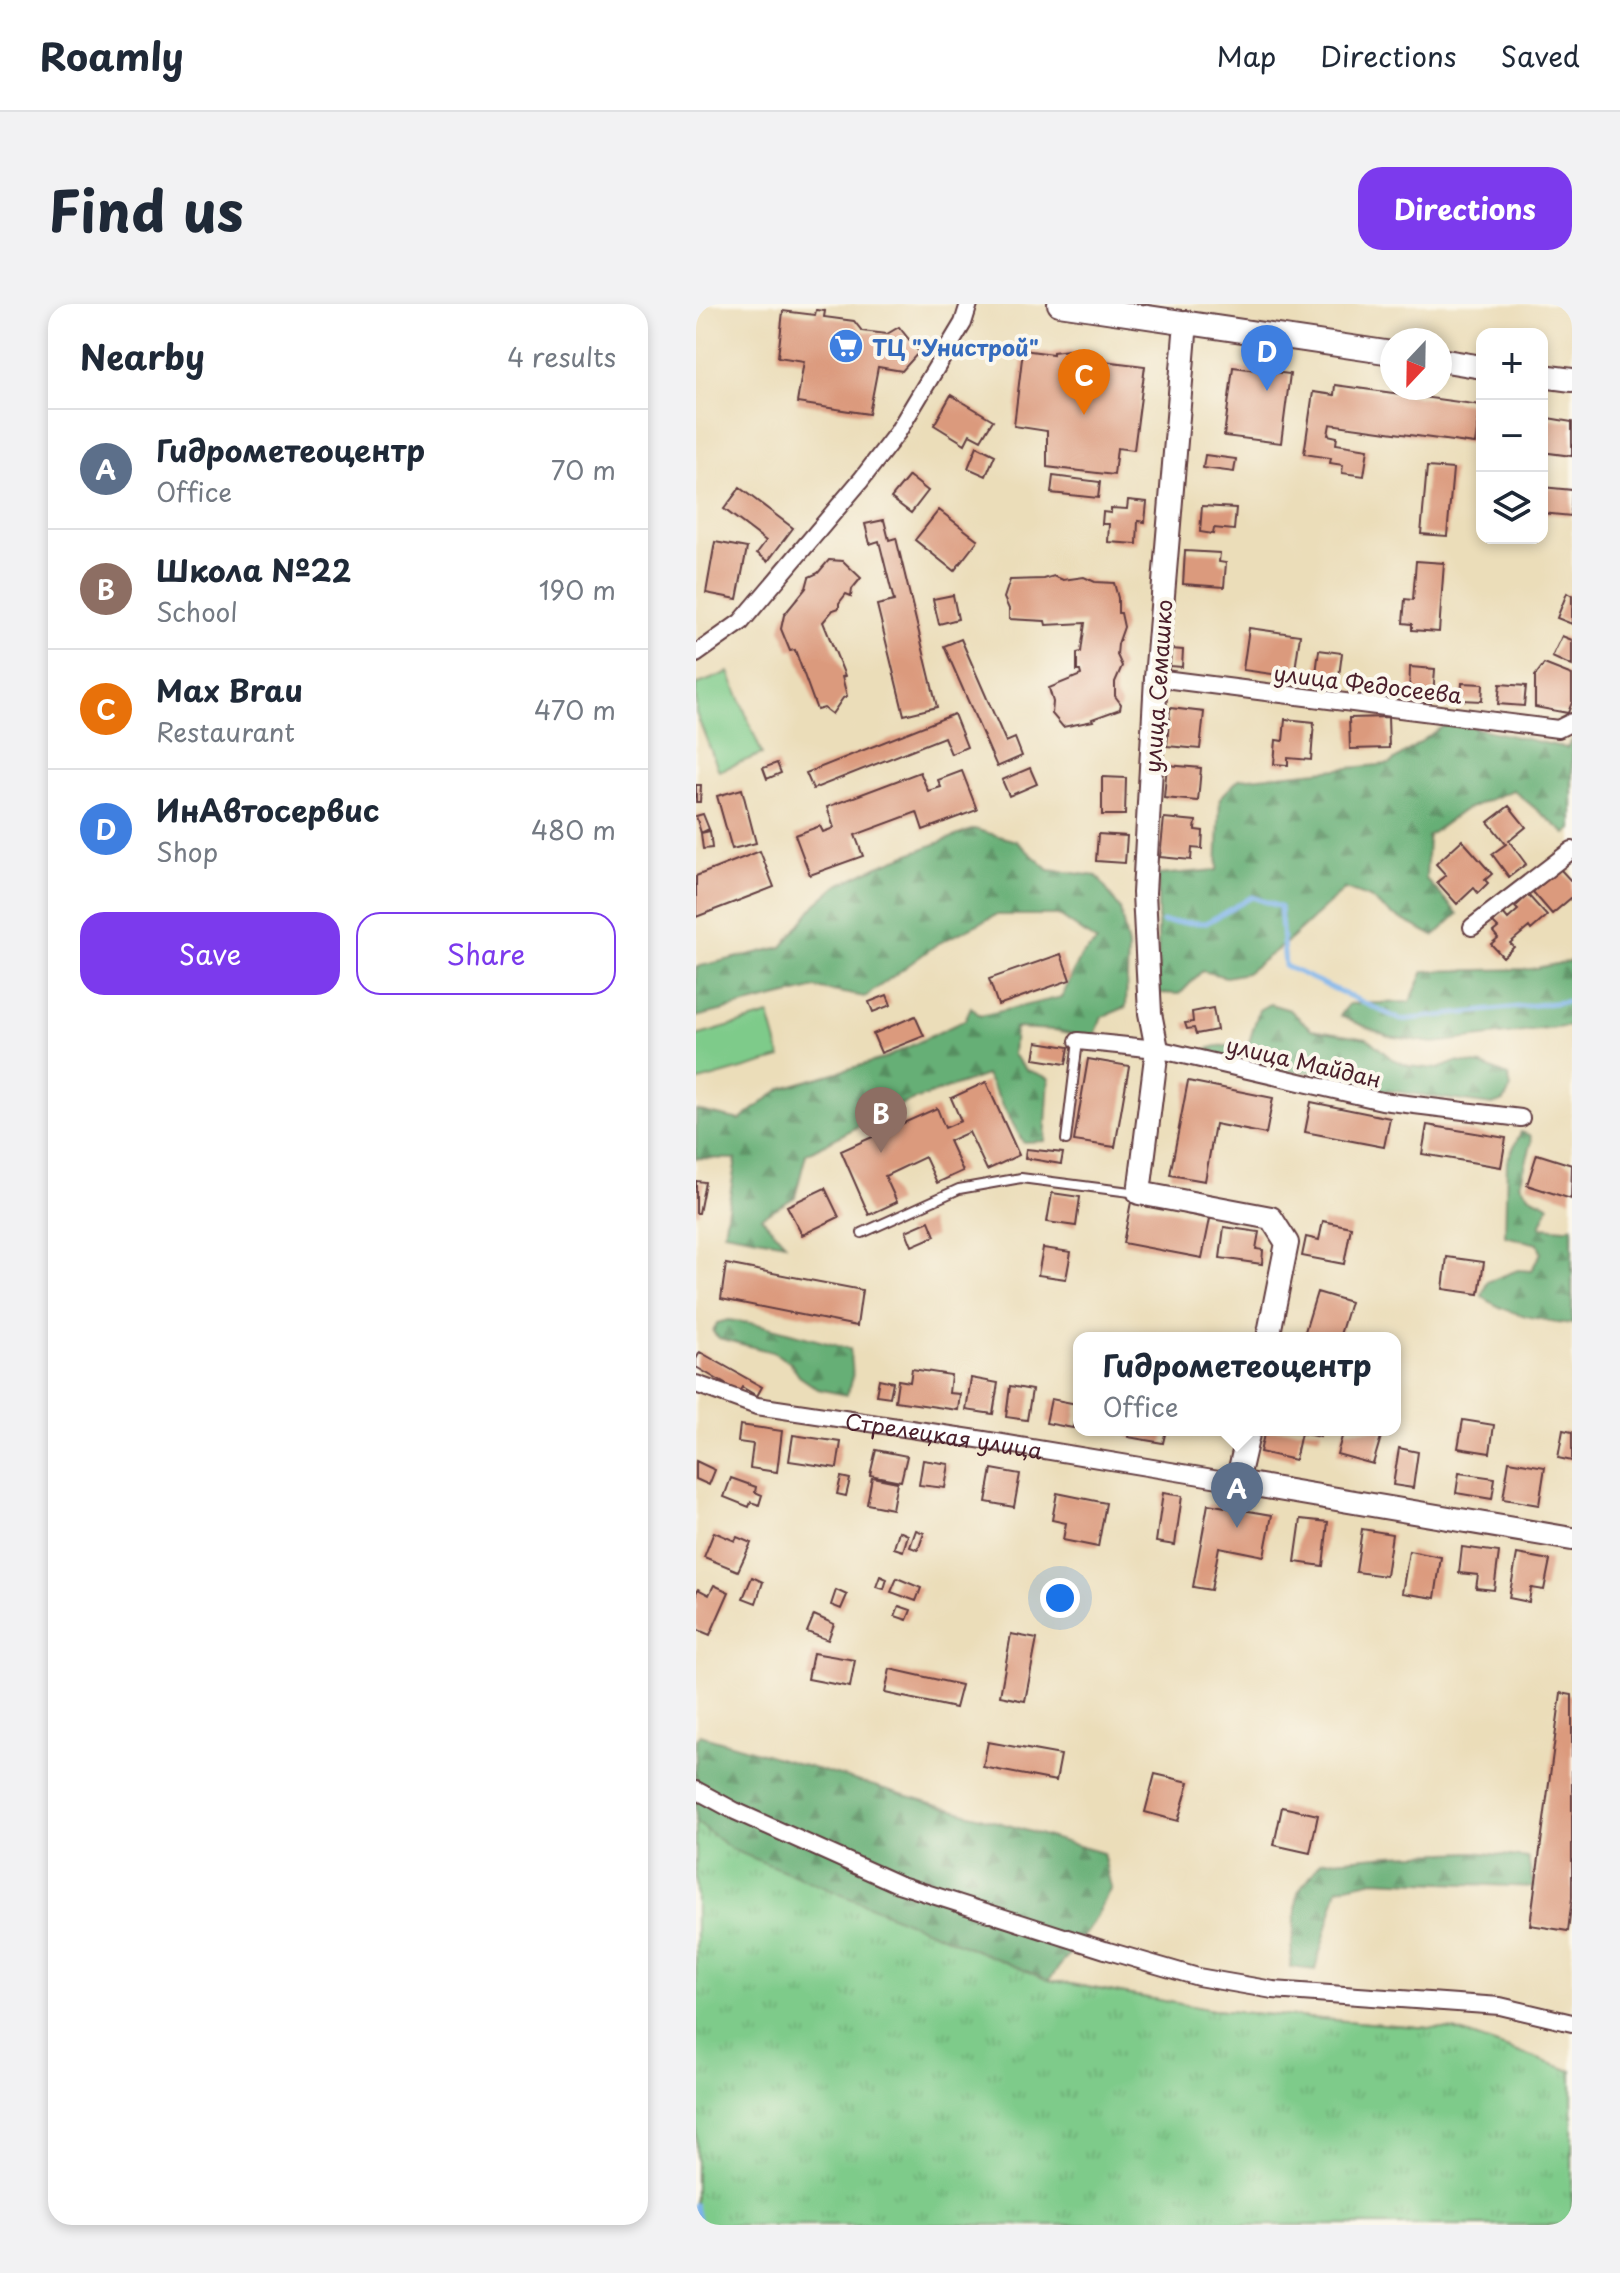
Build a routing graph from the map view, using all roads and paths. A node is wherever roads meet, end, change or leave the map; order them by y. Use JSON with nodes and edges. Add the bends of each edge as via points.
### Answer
{"nodes":[{"id":1,"x":969,"y":304,"type":"edge"},
{"id":2,"x":1059,"y":304,"type":"edge"},
{"id":3,"x":1186,"y":322,"type":"junction"},
{"id":4,"x":1380,"y":351,"type":"edge"},
{"id":5,"x":1452,"y":362,"type":"edge"},
{"id":6,"x":1476,"y":366,"type":"edge"},
{"id":7,"x":1548,"y":377,"type":"edge"},
{"id":8,"x":1572,"y":380,"type":"edge"},
{"id":9,"x":696,"y":654,"type":"edge"},
{"id":10,"x":1156,"y":678,"type":"junction"},
{"id":11,"x":1572,"y":722,"type":"edge"},
{"id":12,"x":1572,"y":850,"type":"edge"},
{"id":13,"x":1472,"y":927,"type":"dead end"},
{"id":14,"x":1078,"y":1041,"type":"joint"},
{"id":15,"x":1157,"y":1049,"type":"junction"},
{"id":16,"x":1521,"y":1118,"type":"dead end"},
{"id":17,"x":1066,"y":1140,"type":"dead end"},
{"id":18,"x":1139,"y":1193,"type":"junction"},
{"id":19,"x":862,"y":1233,"type":"dead end"},
{"id":20,"x":1269,"y":1332,"type":"edge"},
{"id":21,"x":696,"y":1384,"type":"edge"},
{"id":22,"x":1248,"y":1436,"type":"edge"},
{"id":23,"x":1237,"y":1482,"type":"junction"},
{"id":24,"x":1572,"y":1539,"type":"edge"},
{"id":25,"x":696,"y":1790,"type":"edge"},
{"id":26,"x":1572,"y":2023,"type":"edge"}],
"edges":[{"from":1,"to":9,"type":"street","via":[[940,362],[870,468],[741,622]]},
{"from":2,"to":3,"type":"street"},
{"from":3,"to":4,"type":"street"},
{"from":3,"to":10,"type":"street","name":"улица Семашко"},
{"from":5,"to":6,"type":"street"},
{"from":7,"to":8,"type":"street"},
{"from":10,"to":11,"type":"street","name":"улица Федосеева","via":[[1558,729]]},
{"from":10,"to":15,"type":"street","name":"улица Семашко","via":[[1144,893]]},
{"from":12,"to":13,"type":"street"},
{"from":14,"to":15,"type":"street","name":"улица Майдан"},
{"from":14,"to":17,"type":"lane"},
{"from":15,"to":16,"type":"street","name":"улица Майдан","via":[[1382,1101]]},
{"from":15,"to":18,"type":"street","name":"улица Семашко"},
{"from":18,"to":19,"type":"lane","via":[[1004,1180],[959,1189]]},
{"from":18,"to":20,"type":"street","via":[[1271,1218],[1287,1243]]},
{"from":21,"to":23,"type":"street","name":"Стрелецкая улица","via":[[757,1406]]},
{"from":22,"to":23,"type":"street"},
{"from":23,"to":24,"type":"street","name":"Стрелецкая улица"},
{"from":25,"to":26,"type":"street","via":[[898,1884],[1198,1977],[1273,1990],[1500,2006]]}]}
